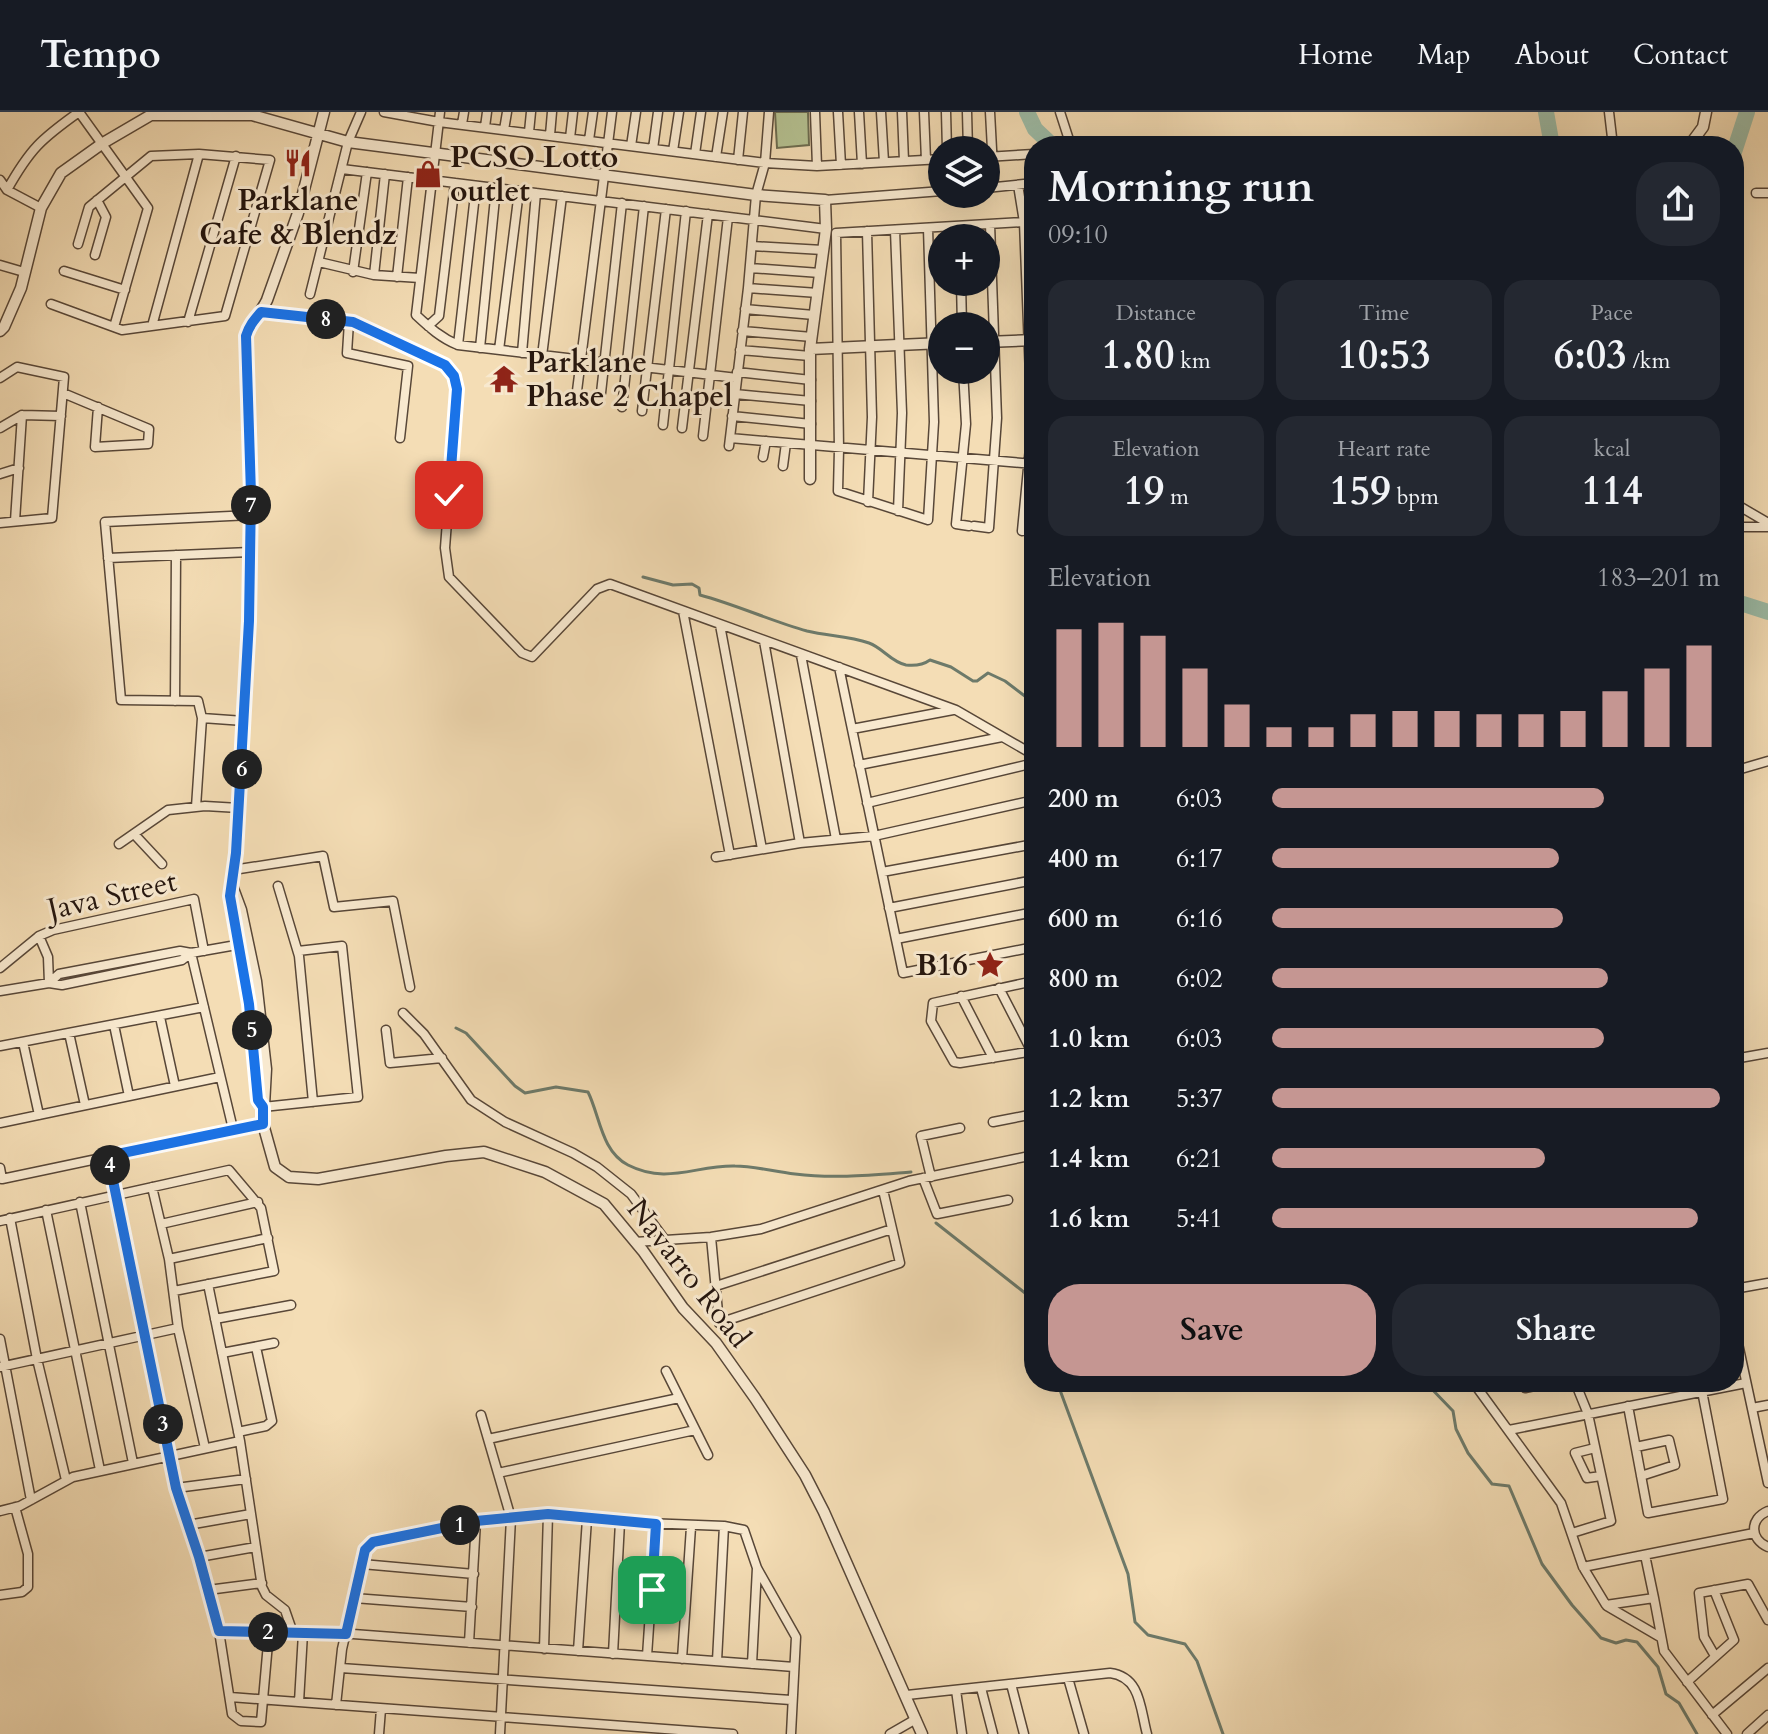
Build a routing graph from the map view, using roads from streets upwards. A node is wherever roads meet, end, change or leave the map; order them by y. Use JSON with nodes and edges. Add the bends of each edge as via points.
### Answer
{"nodes":[{"id":1,"x":79,"y":112,"type":"edge"},
{"id":2,"x":324,"y":112,"type":"edge"},
{"id":3,"x":361,"y":112,"type":"edge"},
{"id":4,"x":384,"y":112,"type":"edge"},
{"id":5,"x":464,"y":112,"type":"edge"},
{"id":6,"x":487,"y":112,"type":"edge"},
{"id":7,"x":507,"y":112,"type":"edge"},
{"id":8,"x":531,"y":112,"type":"edge"},
{"id":9,"x":552,"y":112,"type":"edge"},
{"id":10,"x":573,"y":112,"type":"edge"},
{"id":11,"x":593,"y":112,"type":"edge"},
{"id":12,"x":612,"y":112,"type":"edge"},
{"id":13,"x":636,"y":112,"type":"edge"},
{"id":14,"x":658,"y":112,"type":"edge"},
{"id":15,"x":679,"y":112,"type":"edge"},
{"id":16,"x":701,"y":112,"type":"edge"},
{"id":17,"x":723,"y":112,"type":"edge"},
{"id":18,"x":743,"y":112,"type":"edge"},
{"id":19,"x":769,"y":112,"type":"edge"},
{"id":20,"x":815,"y":112,"type":"edge"},
{"id":21,"x":838,"y":112,"type":"edge"},
{"id":22,"x":859,"y":112,"type":"edge"},
{"id":23,"x":881,"y":112,"type":"edge"},
{"id":24,"x":902,"y":112,"type":"edge"},
{"id":25,"x":924,"y":112,"type":"edge"},
{"id":26,"x":946,"y":112,"type":"edge"},
{"id":27,"x":967,"y":112,"type":"edge"},
{"id":28,"x":990,"y":112,"type":"edge"},
{"id":29,"x":1060,"y":112,"type":"edge"},
{"id":30,"x":1609,"y":112,"type":"edge"},
{"id":31,"x":1706,"y":112,"type":"edge"},
{"id":32,"x":283,"y":117,"type":"edge"},
{"id":33,"x":440,"y":117,"type":"edge"},
{"id":34,"x":462,"y":124,"type":"junction"},
{"id":35,"x":485,"y":127,"type":"junction"},
{"id":36,"x":504,"y":130,"type":"junction"},
{"id":37,"x":529,"y":132,"type":"junction"},
{"id":38,"x":318,"y":133,"type":"junction"},
{"id":39,"x":550,"y":135,"type":"junction"},
{"id":40,"x":947,"y":136,"type":"edge"},
{"id":41,"x":968,"y":136,"type":"edge"},
{"id":42,"x":989,"y":136,"type":"edge"},
{"id":43,"x":1068,"y":136,"type":"edge"},
{"id":44,"x":1612,"y":136,"type":"edge"},
{"id":45,"x":1696,"y":136,"type":"edge"},
{"id":46,"x":570,"y":138,"type":"junction"},
{"id":47,"x":589,"y":140,"type":"junction"},
{"id":48,"x":348,"y":142,"type":"junction"},
{"id":49,"x":103,"y":143,"type":"junction"},
{"id":50,"x":610,"y":143,"type":"junction"},
{"id":51,"x":631,"y":146,"type":"junction"},
{"id":52,"x":653,"y":149,"type":"junction"},
{"id":53,"x":673,"y":151,"type":"junction"},
{"id":54,"x":199,"y":154,"type":"junction"},
{"id":55,"x":433,"y":154,"type":"junction"},
{"id":56,"x":695,"y":154,"type":"junction"},
{"id":57,"x":1024,"y":155,"type":"edge"},
{"id":58,"x":236,"y":156,"type":"junction"},
{"id":59,"x":1000,"y":156,"type":"edge"},
{"id":60,"x":716,"y":157,"type":"junction"},
{"id":61,"x":738,"y":160,"type":"junction"},
{"id":62,"x":926,"y":160,"type":"joint"},
{"id":63,"x":904,"y":161,"type":"junction"},
{"id":64,"x":884,"y":162,"type":"junction"},
{"id":65,"x":765,"y":163,"type":"junction"},
{"id":66,"x":862,"y":164,"type":"junction"},
{"id":67,"x":841,"y":165,"type":"junction"},
{"id":68,"x":817,"y":166,"type":"junction"},
{"id":69,"x":342,"y":169,"type":"junction"},
{"id":70,"x":367,"y":172,"type":"junction"},
{"id":71,"x":385,"y":174,"type":"junction"},
{"id":72,"x":603,"y":174,"type":"junction"},
{"id":73,"x":126,"y":177,"type":"junction"},
{"id":74,"x":408,"y":177,"type":"junction"},
{"id":75,"x":0,"y":180,"type":"edge"},
{"id":76,"x":432,"y":180,"type":"junction"},
{"id":77,"x":455,"y":183,"type":"junction"},
{"id":78,"x":1024,"y":184,"type":"edge"},
{"id":79,"x":1018,"y":185,"type":"junction"},
{"id":80,"x":476,"y":186,"type":"junction"},
{"id":81,"x":1000,"y":186,"type":"edge"},
{"id":82,"x":496,"y":188,"type":"junction"},
{"id":83,"x":7,"y":190,"type":"junction"},
{"id":84,"x":519,"y":191,"type":"junction"},
{"id":85,"x":928,"y":192,"type":"edge"},
{"id":86,"x":536,"y":193,"type":"junction"},
{"id":87,"x":1756,"y":193,"type":"dead end"},
{"id":88,"x":1768,"y":193,"type":"edge"},
{"id":89,"x":756,"y":195,"type":"junction"},
{"id":90,"x":562,"y":196,"type":"junction"},
{"id":91,"x":97,"y":200,"type":"junction"},
{"id":92,"x":825,"y":200,"type":"junction"},
{"id":93,"x":600,"y":201,"type":"junction"},
{"id":94,"x":622,"y":203,"type":"junction"},
{"id":95,"x":644,"y":206,"type":"junction"},
{"id":96,"x":41,"y":208,"type":"junction"},
{"id":97,"x":666,"y":209,"type":"junction"},
{"id":98,"x":686,"y":211,"type":"junction"},
{"id":99,"x":708,"y":214,"type":"junction"},
{"id":100,"x":728,"y":217,"type":"junction"},
{"id":101,"x":754,"y":222,"type":"junction"},
{"id":102,"x":1024,"y":222,"type":"joint"},
{"id":103,"x":990,"y":224,"type":"edge"},
{"id":104,"x":928,"y":228,"type":"edge"},
{"id":105,"x":826,"y":229,"type":"junction"},
{"id":106,"x":895,"y":230,"type":"junction"},
{"id":107,"x":867,"y":231,"type":"junction"},
{"id":108,"x":78,"y":244,"type":"dead end"},
{"id":109,"x":752,"y":246,"type":"junction"},
{"id":110,"x":823,"y":250,"type":"junction"},
{"id":111,"x":95,"y":255,"type":"dead end"},
{"id":112,"x":319,"y":262,"type":"junction"},
{"id":113,"x":0,"y":265,"type":"edge"},
{"id":114,"x":750,"y":268,"type":"junction"},
{"id":115,"x":64,"y":271,"type":"dead end"},
{"id":116,"x":24,"y":272,"type":"junction"},
{"id":117,"x":353,"y":272,"type":"junction"},
{"id":118,"x":820,"y":273,"type":"junction"},
{"id":119,"x":374,"y":275,"type":"junction"},
{"id":120,"x":397,"y":277,"type":"junction"},
{"id":121,"x":420,"y":278,"type":"junction"},
{"id":122,"x":748,"y":288,"type":"junction"},
{"id":123,"x":125,"y":290,"type":"junction"},
{"id":124,"x":818,"y":293,"type":"junction"},
{"id":125,"x":310,"y":294,"type":"dead end"},
{"id":126,"x":51,"y":304,"type":"dead end"},
{"id":127,"x":745,"y":309,"type":"junction"},
{"id":128,"x":261,"y":312,"type":"junction"},
{"id":129,"x":814,"y":315,"type":"junction"},
{"id":130,"x":188,"y":322,"type":"junction"},
{"id":131,"x":349,"y":322,"type":"junction"},
{"id":132,"x":152,"y":326,"type":"junction"},
{"id":133,"x":428,"y":326,"type":"junction"},
{"id":134,"x":114,"y":327,"type":"junction"},
{"id":135,"x":0,"y":331,"type":"edge"},
{"id":136,"x":742,"y":331,"type":"junction"},
{"id":137,"x":812,"y":337,"type":"junction"},
{"id":138,"x":1024,"y":340,"type":"edge"},
{"id":139,"x":1000,"y":341,"type":"edge"},
{"id":140,"x":928,"y":344,"type":"edge"},
{"id":141,"x":458,"y":345,"type":"junction"},
{"id":142,"x":900,"y":345,"type":"junction"},
{"id":143,"x":869,"y":347,"type":"junction"},
{"id":144,"x":480,"y":348,"type":"junction"},
{"id":145,"x":838,"y":348,"type":"junction"},
{"id":146,"x":499,"y":350,"type":"junction"},
{"id":147,"x":740,"y":350,"type":"junction"},
{"id":148,"x":810,"y":352,"type":"junction"},
{"id":149,"x":522,"y":353,"type":"junction"},
{"id":150,"x":542,"y":356,"type":"junction"},
{"id":151,"x":580,"y":361,"type":"junction"},
{"id":152,"x":605,"y":362,"type":"junction"},
{"id":153,"x":626,"y":365,"type":"junction"},
{"id":154,"x":647,"y":367,"type":"junction"},
{"id":155,"x":667,"y":370,"type":"junction"},
{"id":156,"x":688,"y":373,"type":"junction"},
{"id":157,"x":710,"y":375,"type":"junction"},
{"id":158,"x":737,"y":375,"type":"junction"},
{"id":159,"x":0,"y":378,"type":"edge"},
{"id":160,"x":811,"y":380,"type":"junction"},
{"id":161,"x":935,"y":384,"type":"edge"},
{"id":162,"x":964,"y":384,"type":"edge"},
{"id":163,"x":994,"y":384,"type":"edge"},
{"id":164,"x":577,"y":391,"type":"dead end"},
{"id":165,"x":63,"y":393,"type":"junction"},
{"id":166,"x":601,"y":393,"type":"dead end"},
{"id":167,"x":735,"y":394,"type":"junction"},
{"id":168,"x":811,"y":401,"type":"junction"},
{"id":169,"x":98,"y":407,"type":"junction"},
{"id":170,"x":622,"y":407,"type":"dead end"},
{"id":171,"x":642,"y":411,"type":"dead end"},
{"id":172,"x":22,"y":415,"type":"junction"},
{"id":173,"x":61,"y":416,"type":"junction"},
{"id":174,"x":732,"y":416,"type":"junction"},
{"id":175,"x":811,"y":424,"type":"junction"},
{"id":176,"x":663,"y":425,"type":"dead end"},
{"id":177,"x":0,"y":428,"type":"edge"},
{"id":178,"x":682,"y":428,"type":"dead end"},
{"id":179,"x":703,"y":436,"type":"dead end"},
{"id":180,"x":400,"y":438,"type":"dead end"},
{"id":181,"x":766,"y":441,"type":"junction"},
{"id":182,"x":786,"y":443,"type":"junction"},
{"id":183,"x":811,"y":446,"type":"junction"},
{"id":184,"x":839,"y":449,"type":"junction"},
{"id":185,"x":870,"y":451,"type":"junction"},
{"id":186,"x":901,"y":453,"type":"junction"},
{"id":187,"x":932,"y":456,"type":"junction"},
{"id":188,"x":763,"y":457,"type":"dead end"},
{"id":189,"x":963,"y":458,"type":"junction"},
{"id":190,"x":994,"y":461,"type":"junction"},
{"id":191,"x":1024,"y":463,"type":"edge"},
{"id":192,"x":783,"y":466,"type":"dead end"},
{"id":193,"x":19,"y":468,"type":"junction"},
{"id":194,"x":0,"y":474,"type":"edge"},
{"id":195,"x":810,"y":479,"type":"dead end"},
{"id":196,"x":868,"y":502,"type":"junction"},
{"id":197,"x":1744,"y":509,"type":"edge"},
{"id":198,"x":898,"y":511,"type":"junction"},
{"id":199,"x":251,"y":515,"type":"junction"},
{"id":200,"x":1024,"y":516,"type":"edge"},
{"id":201,"x":15,"y":521,"type":"junction"},
{"id":202,"x":0,"y":523,"type":"edge"},
{"id":203,"x":1768,"y":525,"type":"edge"},
{"id":204,"x":1744,"y":526,"type":"edge"},
{"id":205,"x":1022,"y":531,"type":"dead end"},
{"id":206,"x":250,"y":552,"type":"junction"},
{"id":207,"x":176,"y":555,"type":"junction"},
{"id":208,"x":108,"y":558,"type":"junction"},
{"id":209,"x":683,"y":611,"type":"junction"},
{"id":210,"x":720,"y":625,"type":"junction"},
{"id":211,"x":764,"y":641,"type":"junction"},
{"id":212,"x":801,"y":655,"type":"junction"},
{"id":213,"x":839,"y":667,"type":"junction"},
{"id":214,"x":175,"y":701,"type":"junction"},
{"id":215,"x":956,"y":710,"type":"junction"},
{"id":216,"x":202,"y":718,"type":"junction"},
{"id":217,"x":244,"y":721,"type":"junction"},
{"id":218,"x":852,"y":729,"type":"junction"},
{"id":219,"x":1002,"y":737,"type":"junction"},
{"id":220,"x":1024,"y":749,"type":"edge"},
{"id":221,"x":1768,"y":761,"type":"edge"},
{"id":222,"x":859,"y":765,"type":"junction"},
{"id":223,"x":1024,"y":765,"type":"edge"},
{"id":224,"x":1744,"y":768,"type":"edge"},
{"id":225,"x":1024,"y":802,"type":"edge"},
{"id":226,"x":867,"y":803,"type":"junction"},
{"id":227,"x":196,"y":807,"type":"junction"},
{"id":228,"x":239,"y":808,"type":"junction"},
{"id":229,"x":134,"y":834,"type":"junction"},
{"id":230,"x":874,"y":836,"type":"junction"},
{"id":231,"x":836,"y":839,"type":"junction"},
{"id":232,"x":800,"y":843,"type":"junction"},
{"id":233,"x":119,"y":844,"type":"dead end"},
{"id":234,"x":1024,"y":846,"type":"edge"},
{"id":235,"x":762,"y":849,"type":"junction"},
{"id":236,"x":730,"y":855,"type":"junction"},
{"id":237,"x":716,"y":857,"type":"dead end"},
{"id":238,"x":162,"y":864,"type":"dead end"},
{"id":239,"x":233,"y":870,"type":"junction"},
{"id":240,"x":882,"y":872,"type":"junction"},
{"id":241,"x":1024,"y":882,"type":"edge"},
{"id":242,"x":278,"y":886,"type":"dead end"},
{"id":243,"x":889,"y":908,"type":"junction"},
{"id":244,"x":1024,"y":914,"type":"edge"},
{"id":245,"x":39,"y":936,"type":"junction"},
{"id":246,"x":896,"y":939,"type":"junction"},
{"id":247,"x":244,"y":944,"type":"junction"},
{"id":248,"x":1024,"y":949,"type":"edge"},
{"id":249,"x":204,"y":951,"type":"junction"},
{"id":250,"x":298,"y":951,"type":"junction"},
{"id":251,"x":191,"y":953,"type":"junction"},
{"id":252,"x":0,"y":968,"type":"edge"},
{"id":253,"x":49,"y":983,"type":"junction"},
{"id":254,"x":1024,"y":983,"type":"edge"},
{"id":255,"x":410,"y":987,"type":"dead end"},
{"id":256,"x":999,"y":988,"type":"junction"},
{"id":257,"x":0,"y":991,"type":"edge"},
{"id":258,"x":961,"y":996,"type":"junction"},
{"id":259,"x":204,"y":1007,"type":"junction"},
{"id":260,"x":403,"y":1013,"type":"dead end"},
{"id":261,"x":160,"y":1017,"type":"junction"},
{"id":262,"x":114,"y":1025,"type":"junction"},
{"id":263,"x":386,"y":1030,"type":"dead end"},
{"id":264,"x":69,"y":1033,"type":"junction"},
{"id":265,"x":1024,"y":1035,"type":"edge"},
{"id":266,"x":23,"y":1042,"type":"junction"},
{"id":267,"x":0,"y":1046,"type":"edge"},
{"id":268,"x":1024,"y":1053,"type":"edge"},
{"id":269,"x":1768,"y":1053,"type":"edge"},
{"id":270,"x":1744,"y":1057,"type":"edge"},
{"id":271,"x":442,"y":1058,"type":"junction"},
{"id":272,"x":993,"y":1058,"type":"junction"},
{"id":273,"x":220,"y":1077,"type":"junction"},
{"id":274,"x":175,"y":1086,"type":"junction"},
{"id":275,"x":129,"y":1096,"type":"junction"},
{"id":276,"x":313,"y":1102,"type":"junction"},
{"id":277,"x":85,"y":1105,"type":"junction"},
{"id":278,"x":263,"y":1107,"type":"junction"},
{"id":279,"x":39,"y":1115,"type":"junction"},
{"id":280,"x":1024,"y":1116,"type":"edge"},
{"id":281,"x":993,"y":1122,"type":"dead end"},
{"id":282,"x":0,"y":1123,"type":"edge"},
{"id":283,"x":263,"y":1124,"type":"junction"},
{"id":284,"x":960,"y":1128,"type":"dead end"},
{"id":285,"x":233,"y":1129,"type":"junction"},
{"id":286,"x":108,"y":1156,"type":"junction"},
{"id":287,"x":1024,"y":1157,"type":"edge"},
{"id":288,"x":0,"y":1168,"type":"edge"},
{"id":289,"x":927,"y":1178,"type":"junction"},
{"id":290,"x":152,"y":1187,"type":"junction"},
{"id":291,"x":883,"y":1190,"type":"junction"},
{"id":292,"x":116,"y":1195,"type":"junction"},
{"id":293,"x":1008,"y":1200,"type":"dead end"},
{"id":294,"x":80,"y":1202,"type":"junction"},
{"id":295,"x":258,"y":1202,"type":"junction"},
{"id":296,"x":46,"y":1210,"type":"junction"},
{"id":297,"x":10,"y":1218,"type":"junction"},
{"id":298,"x":0,"y":1221,"type":"edge"},
{"id":299,"x":161,"y":1224,"type":"junction"},
{"id":300,"x":892,"y":1229,"type":"junction"},
{"id":301,"x":711,"y":1237,"type":"junction"},
{"id":302,"x":268,"y":1238,"type":"junction"},
{"id":303,"x":665,"y":1240,"type":"junction"},
{"id":304,"x":635,"y":1242,"type":"junction"},
{"id":305,"x":169,"y":1259,"type":"junction"},
{"id":306,"x":1768,"y":1283,"type":"edge"},
{"id":307,"x":208,"y":1284,"type":"junction"},
{"id":308,"x":716,"y":1286,"type":"junction"},
{"id":309,"x":1744,"y":1287,"type":"edge"},
{"id":310,"x":174,"y":1291,"type":"junction"},
{"id":311,"x":291,"y":1305,"type":"dead end"},
{"id":312,"x":215,"y":1319,"type":"junction"},
{"id":313,"x":178,"y":1328,"type":"junction"},
{"id":314,"x":146,"y":1335,"type":"junction"},
{"id":315,"x":0,"y":1339,"type":"edge"},
{"id":316,"x":109,"y":1343,"type":"junction"},
{"id":317,"x":274,"y":1343,"type":"dead end"},
{"id":318,"x":256,"y":1347,"type":"junction"},
{"id":319,"x":75,"y":1350,"type":"junction"},
{"id":320,"x":222,"y":1353,"type":"junction"},
{"id":321,"x":37,"y":1359,"type":"junction"},
{"id":322,"x":3,"y":1366,"type":"edge"},
{"id":323,"x":666,"y":1371,"type":"dead end"},
{"id":324,"x":1744,"y":1375,"type":"edge"},
{"id":325,"x":1746,"y":1383,"type":"joint"},
{"id":326,"x":1480,"y":1392,"type":"edge"},
{"id":327,"x":1579,"y":1392,"type":"edge"},
{"id":328,"x":1697,"y":1392,"type":"edge"},
{"id":329,"x":1702,"y":1392,"type":"edge"},
{"id":330,"x":679,"y":1398,"type":"junction"},
{"id":331,"x":1768,"y":1405,"type":"edge"},
{"id":332,"x":1628,"y":1406,"type":"junction"},
{"id":333,"x":1752,"y":1408,"type":"junction"},
{"id":334,"x":1588,"y":1414,"type":"junction"},
{"id":335,"x":481,"y":1415,"type":"dead end"},
{"id":336,"x":695,"y":1430,"type":"junction"},
{"id":337,"x":1509,"y":1430,"type":"junction"},
{"id":338,"x":239,"y":1437,"type":"junction"},
{"id":339,"x":488,"y":1439,"type":"junction"},
{"id":340,"x":1636,"y":1447,"type":"junction"},
{"id":341,"x":205,"y":1448,"type":"junction"},
{"id":342,"x":1595,"y":1448,"type":"junction"},
{"id":343,"x":168,"y":1455,"type":"junction"},
{"id":344,"x":708,"y":1455,"type":"dead end"},
{"id":345,"x":133,"y":1463,"type":"junction"},
{"id":346,"x":100,"y":1470,"type":"junction"},
{"id":347,"x":498,"y":1473,"type":"junction"},
{"id":348,"x":1601,"y":1476,"type":"junction"},
{"id":349,"x":1641,"y":1476,"type":"junction"},
{"id":350,"x":246,"y":1479,"type":"junction"},
{"id":351,"x":66,"y":1480,"type":"junction"},
{"id":352,"x":1768,"y":1483,"type":"edge"},
{"id":353,"x":176,"y":1488,"type":"junction"},
{"id":354,"x":31,"y":1500,"type":"junction"},
{"id":355,"x":15,"y":1507,"type":"junction"},
{"id":356,"x":0,"y":1511,"type":"edge"},
{"id":357,"x":1768,"y":1511,"type":"edge"},
{"id":358,"x":251,"y":1514,"type":"junction"},
{"id":359,"x":548,"y":1514,"type":"junction"},
{"id":360,"x":511,"y":1518,"type":"junction"},
{"id":361,"x":587,"y":1519,"type":"junction"},
{"id":362,"x":476,"y":1521,"type":"junction"},
{"id":363,"x":620,"y":1522,"type":"junction"},
{"id":364,"x":656,"y":1524,"type":"junction"},
{"id":365,"x":188,"y":1525,"type":"junction"},
{"id":366,"x":724,"y":1526,"type":"junction"},
{"id":367,"x":691,"y":1527,"type":"junction"},
{"id":368,"x":1572,"y":1533,"type":"junction"},
{"id":369,"x":1754,"y":1533,"type":"junction"},
{"id":370,"x":256,"y":1547,"type":"junction"},
{"id":371,"x":1768,"y":1547,"type":"edge"},
{"id":372,"x":1645,"y":1555,"type":"junction"},
{"id":373,"x":199,"y":1557,"type":"junction"},
{"id":374,"x":362,"y":1564,"type":"junction"},
{"id":375,"x":1583,"y":1567,"type":"junction"},
{"id":376,"x":757,"y":1568,"type":"junction"},
{"id":377,"x":474,"y":1574,"type":"junction"},
{"id":378,"x":262,"y":1583,"type":"junction"},
{"id":379,"x":208,"y":1590,"type":"junction"},
{"id":380,"x":1714,"y":1590,"type":"junction"},
{"id":381,"x":0,"y":1595,"type":"edge"},
{"id":382,"x":354,"y":1598,"type":"junction"},
{"id":383,"x":1654,"y":1598,"type":"junction"},
{"id":384,"x":1606,"y":1605,"type":"junction"},
{"id":385,"x":472,"y":1607,"type":"junction"},
{"id":386,"x":1768,"y":1620,"type":"edge"},
{"id":387,"x":219,"y":1631,"type":"junction"},
{"id":388,"x":269,"y":1632,"type":"junction"},
{"id":389,"x":293,"y":1633,"type":"junction"},
{"id":390,"x":303,"y":1633,"type":"junction"},
{"id":391,"x":346,"y":1634,"type":"junction"},
{"id":392,"x":1660,"y":1637,"type":"junction"},
{"id":393,"x":469,"y":1643,"type":"junction"},
{"id":394,"x":506,"y":1646,"type":"junction"},
{"id":395,"x":544,"y":1649,"type":"junction"},
{"id":396,"x":578,"y":1651,"type":"junction"},
{"id":397,"x":613,"y":1654,"type":"junction"},
{"id":398,"x":647,"y":1656,"type":"junction"},
{"id":399,"x":1715,"y":1656,"type":"junction"},
{"id":400,"x":682,"y":1659,"type":"junction"},
{"id":401,"x":717,"y":1661,"type":"junction"},
{"id":402,"x":752,"y":1664,"type":"junction"},
{"id":403,"x":794,"y":1667,"type":"junction"},
{"id":404,"x":341,"y":1668,"type":"junction"},
{"id":405,"x":1768,"y":1668,"type":"edge"},
{"id":406,"x":1068,"y":1678,"type":"junction"},
{"id":407,"x":504,"y":1680,"type":"junction"},
{"id":408,"x":1687,"y":1682,"type":"junction"},
{"id":409,"x":1011,"y":1684,"type":"junction"},
{"id":410,"x":981,"y":1688,"type":"junction"},
{"id":411,"x":956,"y":1690,"type":"junction"},
{"id":412,"x":907,"y":1695,"type":"junction"},
{"id":413,"x":230,"y":1697,"type":"junction"},
{"id":414,"x":264,"y":1700,"type":"junction"},
{"id":415,"x":791,"y":1700,"type":"junction"},
{"id":416,"x":299,"y":1702,"type":"junction"},
{"id":417,"x":336,"y":1705,"type":"junction"},
{"id":418,"x":381,"y":1709,"type":"junction"},
{"id":419,"x":1712,"y":1715,"type":"junction"},
{"id":420,"x":1768,"y":1715,"type":"edge"},
{"id":421,"x":502,"y":1718,"type":"junction"},
{"id":422,"x":916,"y":1719,"type":"junction"},
{"id":423,"x":709,"y":1733,"type":"edge"},
{"id":424,"x":379,"y":1734,"type":"edge"},
{"id":425,"x":500,"y":1734,"type":"edge"},
{"id":426,"x":733,"y":1734,"type":"edge"},
{"id":427,"x":791,"y":1734,"type":"edge"},
{"id":428,"x":890,"y":1734,"type":"edge"},
{"id":429,"x":922,"y":1734,"type":"edge"},
{"id":430,"x":962,"y":1734,"type":"edge"},
{"id":431,"x":993,"y":1734,"type":"edge"},
{"id":432,"x":1024,"y":1734,"type":"edge"},
{"id":433,"x":1084,"y":1734,"type":"edge"},
{"id":434,"x":1147,"y":1734,"type":"edge"},
{"id":435,"x":1727,"y":1734,"type":"edge"},
{"id":436,"x":1747,"y":1734,"type":"edge"}],
"edges":[{"from":1,"to":49,"type":"street"},
{"from":1,"to":83,"type":"street","via":[[41,139]]},
{"from":2,"to":38,"type":"street"},
{"from":3,"to":48,"type":"street"},
{"from":4,"to":33,"type":"street"},
{"from":5,"to":34,"type":"street"},
{"from":6,"to":35,"type":"street"},
{"from":7,"to":36,"type":"street"},
{"from":8,"to":37,"type":"street"},
{"from":9,"to":39,"type":"street"},
{"from":10,"to":46,"type":"street"},
{"from":11,"to":47,"type":"street"},
{"from":12,"to":50,"type":"street"},
{"from":13,"to":51,"type":"street"},
{"from":14,"to":52,"type":"street"},
{"from":15,"to":53,"type":"street"},
{"from":16,"to":56,"type":"street"},
{"from":17,"to":60,"type":"street"},
{"from":18,"to":61,"type":"street"},
{"from":19,"to":65,"type":"street"},
{"from":20,"to":68,"type":"street"},
{"from":21,"to":67,"type":"street"},
{"from":22,"to":66,"type":"street"},
{"from":23,"to":64,"type":"street"},
{"from":24,"to":63,"type":"street"},
{"from":25,"to":62,"type":"street"},
{"from":26,"to":40,"type":"street"},
{"from":27,"to":41,"type":"street"},
{"from":28,"to":42,"type":"street"},
{"from":29,"to":43,"type":"street"},
{"from":30,"to":44,"type":"street"},
{"from":31,"to":45,"type":"street"},
{"from":32,"to":38,"type":"street"},
{"from":32,"to":49,"type":"street","via":[[151,115]]},
{"from":33,"to":34,"type":"street"},
{"from":33,"to":55,"type":"street"},
{"from":34,"to":35,"type":"street"},
{"from":35,"to":36,"type":"street"},
{"from":36,"to":37,"type":"street"},
{"from":37,"to":39,"type":"street"},
{"from":38,"to":48,"type":"street"},
{"from":38,"to":128,"type":"street","via":[[298,213]]},
{"from":39,"to":46,"type":"street"},
{"from":46,"to":47,"type":"street"},
{"from":47,"to":50,"type":"street"},
{"from":48,"to":55,"type":"street"},
{"from":48,"to":69,"type":"street"},
{"from":49,"to":73,"type":"street"},
{"from":49,"to":96,"type":"street","via":[[61,173]]},
{"from":50,"to":51,"type":"street"},
{"from":50,"to":72,"type":"street"},
{"from":51,"to":52,"type":"street"},
{"from":52,"to":53,"type":"street"},
{"from":53,"to":56,"type":"street"},
{"from":54,"to":58,"type":"street"},
{"from":54,"to":73,"type":"street","via":[[151,156]]},
{"from":54,"to":132,"type":"street"},
{"from":55,"to":72,"type":"street"},
{"from":55,"to":76,"type":"street"},
{"from":56,"to":60,"type":"street"},
{"from":57,"to":59,"type":"street"},
{"from":58,"to":130,"type":"street"},
{"from":58,"to":130,"type":"street","via":[[270,160],[225,316]]},
{"from":60,"to":61,"type":"street"},
{"from":61,"to":65,"type":"street"},
{"from":62,"to":63,"type":"street"},
{"from":63,"to":64,"type":"street"},
{"from":64,"to":66,"type":"street"},
{"from":65,"to":68,"type":"street"},
{"from":65,"to":89,"type":"street"},
{"from":66,"to":67,"type":"street"},
{"from":67,"to":68,"type":"street"},
{"from":69,"to":70,"type":"street"},
{"from":69,"to":112,"type":"street"},
{"from":70,"to":71,"type":"street"},
{"from":70,"to":117,"type":"street"},
{"from":71,"to":74,"type":"street"},
{"from":71,"to":119,"type":"street"},
{"from":72,"to":89,"type":"street"},
{"from":72,"to":93,"type":"street"},
{"from":73,"to":91,"type":"street"},
{"from":73,"to":123,"type":"street","via":[[148,208]]},
{"from":74,"to":76,"type":"street"},
{"from":74,"to":120,"type":"street"},
{"from":75,"to":83,"type":"street"},
{"from":76,"to":77,"type":"street"},
{"from":76,"to":121,"type":"street"},
{"from":77,"to":80,"type":"street"},
{"from":77,"to":133,"type":"street","via":[[439,316]]},
{"from":78,"to":79,"type":"street"},
{"from":79,"to":81,"type":"street"},
{"from":79,"to":102,"type":"street"},
{"from":80,"to":82,"type":"street"},
{"from":80,"to":141,"type":"street"},
{"from":82,"to":84,"type":"street"},
{"from":82,"to":144,"type":"street"},
{"from":83,"to":96,"type":"street"},
{"from":84,"to":86,"type":"street"},
{"from":84,"to":146,"type":"street"},
{"from":85,"to":92,"type":"street"},
{"from":86,"to":90,"type":"street"},
{"from":86,"to":149,"type":"street"},
{"from":87,"to":88,"type":"street"},
{"from":89,"to":92,"type":"street"},
{"from":89,"to":101,"type":"street"},
{"from":90,"to":93,"type":"street"},
{"from":90,"to":150,"type":"street"},
{"from":91,"to":108,"type":"street","via":[[89,207]]},
{"from":91,"to":111,"type":"street","via":[[106,217]]},
{"from":92,"to":105,"type":"street"},
{"from":93,"to":94,"type":"street"},
{"from":93,"to":151,"type":"street"},
{"from":94,"to":95,"type":"street"},
{"from":94,"to":152,"type":"street"},
{"from":95,"to":97,"type":"street"},
{"from":95,"to":153,"type":"street"},
{"from":96,"to":116,"type":"street"},
{"from":97,"to":98,"type":"street"},
{"from":97,"to":154,"type":"street"},
{"from":98,"to":99,"type":"street"},
{"from":98,"to":155,"type":"street"},
{"from":99,"to":100,"type":"street"},
{"from":99,"to":156,"type":"street"},
{"from":100,"to":101,"type":"street"},
{"from":100,"to":157,"type":"street"},
{"from":101,"to":105,"type":"street"},
{"from":101,"to":109,"type":"street"},
{"from":102,"to":103,"type":"street"},
{"from":104,"to":106,"type":"street"},
{"from":105,"to":110,"type":"street"},
{"from":106,"to":107,"type":"street"},
{"from":106,"to":142,"type":"street"},
{"from":107,"to":143,"type":"street"},
{"from":107,"to":145,"type":"street","via":[[836,233]]},
{"from":109,"to":110,"type":"street"},
{"from":109,"to":114,"type":"street"},
{"from":110,"to":118,"type":"street"},
{"from":112,"to":117,"type":"street"},
{"from":112,"to":125,"type":"street"},
{"from":113,"to":116,"type":"street"},
{"from":114,"to":118,"type":"street"},
{"from":114,"to":122,"type":"street"},
{"from":115,"to":123,"type":"street"},
{"from":116,"to":135,"type":"street"},
{"from":117,"to":119,"type":"street"},
{"from":118,"to":124,"type":"street"},
{"from":119,"to":120,"type":"street"},
{"from":120,"to":121,"type":"street"},
{"from":121,"to":133,"type":"street","via":[[416,315]]},
{"from":122,"to":124,"type":"street"},
{"from":122,"to":127,"type":"street"},
{"from":123,"to":134,"type":"street"},
{"from":124,"to":129,"type":"street"},
{"from":126,"to":134,"type":"street"},
{"from":127,"to":129,"type":"street"},
{"from":127,"to":136,"type":"street"},
{"from":128,"to":131,"type":"street"},
{"from":128,"to":199,"type":"street","via":[[246,336]]},
{"from":129,"to":137,"type":"street"},
{"from":130,"to":132,"type":"street"},
{"from":131,"to":180,"type":"street","via":[[347,353],[408,366]]},
{"from":131,"to":209,"type":"street","via":[[433,358],[454,376],[445,548],[449,577],[522,653],[532,657],[597,589],[610,584]]},
{"from":132,"to":134,"type":"street"},
{"from":133,"to":141,"type":"street"},
{"from":136,"to":137,"type":"street"},
{"from":136,"to":147,"type":"street"},
{"from":137,"to":148,"type":"street"},
{"from":138,"to":139,"type":"street"},
{"from":140,"to":142,"type":"street"},
{"from":141,"to":144,"type":"street"},
{"from":142,"to":143,"type":"street"},
{"from":142,"to":186,"type":"street"},
{"from":143,"to":145,"type":"street"},
{"from":143,"to":185,"type":"street"},
{"from":144,"to":146,"type":"street"},
{"from":145,"to":148,"type":"street"},
{"from":145,"to":184,"type":"street"},
{"from":146,"to":149,"type":"street"},
{"from":147,"to":148,"type":"street"},
{"from":147,"to":158,"type":"street"},
{"from":148,"to":160,"type":"street"},
{"from":149,"to":150,"type":"street"},
{"from":150,"to":151,"type":"street"},
{"from":151,"to":152,"type":"street"},
{"from":151,"to":164,"type":"street"},
{"from":152,"to":153,"type":"street"},
{"from":152,"to":166,"type":"street"},
{"from":153,"to":154,"type":"street"},
{"from":153,"to":170,"type":"street"},
{"from":154,"to":155,"type":"street"},
{"from":154,"to":171,"type":"street"},
{"from":155,"to":156,"type":"street"},
{"from":155,"to":176,"type":"street"},
{"from":156,"to":157,"type":"street"},
{"from":156,"to":178,"type":"street"},
{"from":157,"to":158,"type":"street"},
{"from":157,"to":179,"type":"street"},
{"from":158,"to":160,"type":"street"},
{"from":158,"to":167,"type":"street"},
{"from":159,"to":165,"type":"street","via":[[17,367],[64,377]]},
{"from":160,"to":168,"type":"street"},
{"from":161,"to":187,"type":"street"},
{"from":162,"to":189,"type":"street"},
{"from":163,"to":190,"type":"street"},
{"from":165,"to":169,"type":"street"},
{"from":165,"to":173,"type":"street"},
{"from":167,"to":168,"type":"street"},
{"from":167,"to":174,"type":"street"},
{"from":168,"to":175,"type":"street"},
{"from":169,"to":169,"type":"street","via":[[149,429],[148,444],[95,447]]},
{"from":172,"to":173,"type":"street"},
{"from":172,"to":177,"type":"street"},
{"from":172,"to":193,"type":"street"},
{"from":173,"to":201,"type":"street","via":[[52,518]]},
{"from":174,"to":175,"type":"street"},
{"from":174,"to":181,"type":"street","via":[[729,442]]},
{"from":175,"to":183,"type":"street"},
{"from":181,"to":182,"type":"street"},
{"from":181,"to":188,"type":"street"},
{"from":182,"to":183,"type":"street"},
{"from":182,"to":192,"type":"street"},
{"from":183,"to":184,"type":"street"},
{"from":183,"to":195,"type":"street"},
{"from":184,"to":185,"type":"street"},
{"from":184,"to":196,"type":"street","via":[[838,491]]},
{"from":185,"to":186,"type":"street"},
{"from":185,"to":196,"type":"street"},
{"from":186,"to":187,"type":"street"},
{"from":186,"to":198,"type":"street"},
{"from":187,"to":189,"type":"street"},
{"from":187,"to":198,"type":"street","via":[[928,520]]},
{"from":189,"to":190,"type":"street"},
{"from":189,"to":190,"type":"street","via":[[956,524],[989,528]]},
{"from":190,"to":191,"type":"street"},
{"from":193,"to":194,"type":"street"},
{"from":193,"to":201,"type":"street"},
{"from":196,"to":198,"type":"street"},
{"from":197,"to":203,"type":"street"},
{"from":199,"to":206,"type":"street"},
{"from":199,"to":208,"type":"street","via":[[105,522]]},
{"from":200,"to":205,"type":"street"},
{"from":201,"to":202,"type":"street"},
{"from":203,"to":204,"type":"street"},
{"from":206,"to":207,"type":"street"},
{"from":206,"to":217,"type":"street"},
{"from":207,"to":208,"type":"street"},
{"from":207,"to":214,"type":"street"},
{"from":208,"to":214,"type":"street","via":[[121,700]]},
{"from":209,"to":210,"type":"street"},
{"from":209,"to":236,"type":"street"},
{"from":210,"to":211,"type":"street"},
{"from":210,"to":235,"type":"street"},
{"from":211,"to":212,"type":"street"},
{"from":211,"to":232,"type":"street"},
{"from":212,"to":213,"type":"street"},
{"from":212,"to":231,"type":"street"},
{"from":213,"to":215,"type":"street"},
{"from":213,"to":218,"type":"street"},
{"from":214,"to":216,"type":"street","via":[[199,701]]},
{"from":215,"to":218,"type":"street"},
{"from":215,"to":219,"type":"street"},
{"from":216,"to":217,"type":"street"},
{"from":216,"to":227,"type":"street"},
{"from":217,"to":228,"type":"street"},
{"from":218,"to":222,"type":"street"},
{"from":219,"to":220,"type":"street"},
{"from":219,"to":222,"type":"street"},
{"from":221,"to":224,"type":"street"},
{"from":222,"to":226,"type":"street"},
{"from":223,"to":226,"type":"street"},
{"from":225,"to":230,"type":"street"},
{"from":226,"to":230,"type":"street"},
{"from":227,"to":228,"type":"street"},
{"from":227,"to":229,"type":"street","via":[[168,810]]},
{"from":228,"to":239,"type":"street"},
{"from":229,"to":233,"type":"street"},
{"from":229,"to":238,"type":"street"},
{"from":230,"to":231,"type":"street"},
{"from":230,"to":240,"type":"street"},
{"from":231,"to":232,"type":"street"},
{"from":232,"to":235,"type":"street"},
{"from":234,"to":240,"type":"street"},
{"from":235,"to":236,"type":"street"},
{"from":236,"to":237,"type":"street"},
{"from":239,"to":247,"type":"street","name":"Navarro Road","via":[[230,896]]},
{"from":239,"to":255,"type":"street","via":[[323,856],[334,907],[393,901]]},
{"from":240,"to":243,"type":"street"},
{"from":241,"to":243,"type":"street"},
{"from":242,"to":250,"type":"street"},
{"from":243,"to":246,"type":"street"},
{"from":244,"to":246,"type":"street"},
{"from":245,"to":249,"type":"street","name":"Java Street","via":[[194,899]]},
{"from":245,"to":252,"type":"street","name":"Java Street"},
{"from":245,"to":253,"type":"street","via":[[48,957]]},
{"from":246,"to":248,"type":"street","via":[[903,973]]},
{"from":247,"to":249,"type":"street"},
{"from":247,"to":278,"type":"street","name":"Navarro Road","via":[[258,1100]]},
{"from":249,"to":251,"type":"street"},
{"from":250,"to":276,"type":"street"},
{"from":250,"to":276,"type":"street","via":[[342,946],[358,1097]]},
{"from":251,"to":253,"type":"street","via":[[182,960],[62,985]]},
{"from":251,"to":259,"type":"street"},
{"from":253,"to":257,"type":"street"},
{"from":254,"to":256,"type":"street"},
{"from":256,"to":258,"type":"street"},
{"from":256,"to":265,"type":"street"},
{"from":258,"to":272,"type":"street"},
{"from":258,"to":272,"type":"street","via":[[933,1003],[931,1021],[954,1062]]},
{"from":259,"to":261,"type":"street"},
{"from":259,"to":273,"type":"street"},
{"from":260,"to":271,"type":"street"},
{"from":261,"to":262,"type":"street"},
{"from":261,"to":274,"type":"street"},
{"from":262,"to":264,"type":"street"},
{"from":262,"to":275,"type":"street"},
{"from":263,"to":271,"type":"street","via":[[390,1063]]},
{"from":264,"to":266,"type":"street"},
{"from":264,"to":277,"type":"street"},
{"from":266,"to":267,"type":"street"},
{"from":266,"to":279,"type":"street"},
{"from":268,"to":272,"type":"street"},
{"from":269,"to":270,"type":"street"},
{"from":271,"to":303,"type":"street","via":[[471,1100],[487,1112],[573,1153],[615,1180]]},
{"from":273,"to":274,"type":"street"},
{"from":273,"to":285,"type":"street"},
{"from":274,"to":275,"type":"street"},
{"from":275,"to":277,"type":"street"},
{"from":276,"to":278,"type":"street"},
{"from":277,"to":279,"type":"street"},
{"from":278,"to":283,"type":"street","name":"Navarro Road"},
{"from":279,"to":282,"type":"street"},
{"from":280,"to":281,"type":"street"},
{"from":283,"to":285,"type":"street"},
{"from":283,"to":304,"type":"street","name":"Navarro Road","via":[[275,1167],[289,1177],[318,1179],[484,1152],[583,1191],[604,1204]]},
{"from":284,"to":289,"type":"street","via":[[921,1136]]},
{"from":285,"to":286,"type":"street"},
{"from":286,"to":288,"type":"street","via":[[2,1179]]},
{"from":286,"to":292,"type":"street"},
{"from":287,"to":289,"type":"street"},
{"from":289,"to":291,"type":"street"},
{"from":289,"to":293,"type":"street","via":[[937,1214]]},
{"from":290,"to":292,"type":"street"},
{"from":290,"to":295,"type":"street","via":[[229,1170]]},
{"from":290,"to":299,"type":"street"},
{"from":291,"to":300,"type":"street"},
{"from":291,"to":301,"type":"street","via":[[783,1223]]},
{"from":292,"to":294,"type":"street"},
{"from":292,"to":314,"type":"street"},
{"from":294,"to":296,"type":"street"},
{"from":294,"to":316,"type":"street"},
{"from":295,"to":299,"type":"street"},
{"from":295,"to":302,"type":"street"},
{"from":296,"to":297,"type":"street"},
{"from":296,"to":319,"type":"street"},
{"from":297,"to":298,"type":"street"},
{"from":297,"to":321,"type":"street"},
{"from":299,"to":305,"type":"street"},
{"from":300,"to":308,"type":"street"},
{"from":300,"to":308,"type":"street","via":[[900,1263],[719,1323]]},
{"from":301,"to":303,"type":"street"},
{"from":301,"to":308,"type":"street"},
{"from":302,"to":305,"type":"street"},
{"from":302,"to":307,"type":"street","via":[[274,1271]]},
{"from":303,"to":304,"type":"street"},
{"from":304,"to":412,"type":"street","name":"Navarro Road","via":[[716,1343],[805,1475]]},
{"from":305,"to":310,"type":"street"},
{"from":306,"to":309,"type":"street"},
{"from":307,"to":310,"type":"street"},
{"from":307,"to":312,"type":"street"},
{"from":310,"to":313,"type":"street"},
{"from":311,"to":312,"type":"street"},
{"from":312,"to":320,"type":"street"},
{"from":313,"to":314,"type":"street"},
{"from":313,"to":341,"type":"street"},
{"from":314,"to":316,"type":"street"},
{"from":314,"to":343,"type":"street"},
{"from":315,"to":322,"type":"street"},
{"from":316,"to":319,"type":"street"},
{"from":316,"to":345,"type":"street"},
{"from":317,"to":318,"type":"street"},
{"from":318,"to":320,"type":"street"},
{"from":318,"to":338,"type":"street","via":[[272,1421]]},
{"from":319,"to":321,"type":"street"},
{"from":319,"to":346,"type":"street"},
{"from":320,"to":338,"type":"street"},
{"from":321,"to":322,"type":"street"},
{"from":321,"to":351,"type":"street"},
{"from":322,"to":354,"type":"street"},
{"from":323,"to":330,"type":"street"},
{"from":324,"to":325,"type":"street"},
{"from":325,"to":333,"type":"street"},
{"from":326,"to":337,"type":"street"},
{"from":327,"to":334,"type":"street"},
{"from":328,"to":332,"type":"street"},
{"from":329,"to":349,"type":"street","via":[[1723,1499],[1648,1513]]},
{"from":330,"to":336,"type":"street"},
{"from":330,"to":339,"type":"street"},
{"from":331,"to":333,"type":"street"},
{"from":332,"to":334,"type":"street"},
{"from":332,"to":340,"type":"street"},
{"from":333,"to":352,"type":"street"},
{"from":334,"to":337,"type":"street"},
{"from":334,"to":342,"type":"street"},
{"from":335,"to":339,"type":"street"},
{"from":336,"to":344,"type":"street"},
{"from":336,"to":347,"type":"street"},
{"from":337,"to":368,"type":"street","via":[[1561,1503]]},
{"from":338,"to":341,"type":"street"},
{"from":338,"to":350,"type":"street"},
{"from":339,"to":347,"type":"street"},
{"from":340,"to":349,"type":"street"},
{"from":340,"to":349,"type":"street","via":[[1669,1440],[1675,1465]]},
{"from":341,"to":343,"type":"street"},
{"from":342,"to":348,"type":"street"},
{"from":342,"to":348,"type":"street","via":[[1575,1453],[1587,1478]]},
{"from":343,"to":345,"type":"street"},
{"from":343,"to":353,"type":"street"},
{"from":345,"to":346,"type":"street"},
{"from":346,"to":351,"type":"street"},
{"from":347,"to":360,"type":"street"},
{"from":348,"to":368,"type":"street","via":[[1611,1521]]},
{"from":350,"to":353,"type":"street"},
{"from":350,"to":358,"type":"street"},
{"from":351,"to":354,"type":"street"},
{"from":353,"to":365,"type":"street"},
{"from":354,"to":355,"type":"street"},
{"from":355,"to":356,"type":"street"},
{"from":355,"to":381,"type":"street","via":[[28,1554],[28,1587]]},
{"from":357,"to":369,"type":"street","via":[[1757,1518]]},
{"from":358,"to":365,"type":"street"},
{"from":358,"to":370,"type":"street"},
{"from":359,"to":360,"type":"street"},
{"from":359,"to":361,"type":"street"},
{"from":359,"to":395,"type":"street"},
{"from":360,"to":362,"type":"street"},
{"from":360,"to":394,"type":"street"},
{"from":361,"to":363,"type":"street"},
{"from":361,"to":396,"type":"street"},
{"from":362,"to":374,"type":"street","via":[[373,1542]]},
{"from":362,"to":377,"type":"street"},
{"from":363,"to":364,"type":"street"},
{"from":363,"to":397,"type":"street"},
{"from":364,"to":367,"type":"street"},
{"from":364,"to":398,"type":"street"},
{"from":365,"to":373,"type":"street"},
{"from":366,"to":367,"type":"street"},
{"from":366,"to":376,"type":"street","via":[[744,1530]]},
{"from":366,"to":401,"type":"street"},
{"from":367,"to":400,"type":"street"},
{"from":368,"to":375,"type":"street"},
{"from":369,"to":371,"type":"street"},
{"from":369,"to":372,"type":"street"},
{"from":370,"to":373,"type":"street"},
{"from":370,"to":378,"type":"street"},
{"from":372,"to":375,"type":"street"},
{"from":372,"to":383,"type":"street"},
{"from":373,"to":379,"type":"street"},
{"from":374,"to":377,"type":"street"},
{"from":374,"to":382,"type":"street"},
{"from":375,"to":384,"type":"street"},
{"from":376,"to":402,"type":"street"},
{"from":376,"to":403,"type":"street","via":[[796,1637]]},
{"from":377,"to":385,"type":"street"},
{"from":378,"to":379,"type":"street"},
{"from":378,"to":389,"type":"street","via":[[266,1595],[285,1610]]},
{"from":379,"to":387,"type":"street"},
{"from":380,"to":386,"type":"street","via":[[1748,1584]]},
{"from":380,"to":399,"type":"street","via":[[1734,1640]]},
{"from":380,"to":399,"type":"street","via":[[1699,1593],[1704,1637]]},
{"from":382,"to":385,"type":"street"},
{"from":382,"to":391,"type":"street"},
{"from":383,"to":384,"type":"street"},
{"from":383,"to":392,"type":"street"},
{"from":384,"to":392,"type":"street"},
{"from":385,"to":393,"type":"street"},
{"from":387,"to":388,"type":"street"},
{"from":387,"to":413,"type":"street"},
{"from":388,"to":389,"type":"street"},
{"from":388,"to":414,"type":"street"},
{"from":389,"to":390,"type":"street"},
{"from":390,"to":391,"type":"street"},
{"from":390,"to":416,"type":"street"},
{"from":391,"to":393,"type":"street"},
{"from":391,"to":404,"type":"street"},
{"from":392,"to":408,"type":"street"},
{"from":393,"to":394,"type":"street"},
{"from":394,"to":395,"type":"street"},
{"from":394,"to":407,"type":"street"},
{"from":395,"to":396,"type":"street"},
{"from":396,"to":397,"type":"street"},
{"from":397,"to":398,"type":"street"},
{"from":398,"to":400,"type":"street"},
{"from":399,"to":408,"type":"street"},
{"from":400,"to":401,"type":"street"},
{"from":401,"to":402,"type":"street"},
{"from":402,"to":403,"type":"street"},
{"from":403,"to":415,"type":"street"},
{"from":404,"to":407,"type":"street"},
{"from":404,"to":417,"type":"street"},
{"from":405,"to":419,"type":"street"},
{"from":406,"to":409,"type":"street"},
{"from":406,"to":433,"type":"street"},
{"from":406,"to":434,"type":"street","via":[[1122,1675],[1133,1683]]},
{"from":407,"to":415,"type":"street"},
{"from":407,"to":421,"type":"street"},
{"from":408,"to":419,"type":"street"},
{"from":409,"to":410,"type":"street"},
{"from":409,"to":432,"type":"street"},
{"from":410,"to":411,"type":"street"},
{"from":410,"to":431,"type":"street"},
{"from":411,"to":412,"type":"street"},
{"from":411,"to":430,"type":"street"},
{"from":412,"to":422,"type":"street","name":"Navarro Road"},
{"from":413,"to":414,"type":"street"},
{"from":413,"to":414,"type":"street","via":[[232,1714],[241,1721],[261,1722]]},
{"from":414,"to":416,"type":"street"},
{"from":415,"to":427,"type":"street"},
{"from":416,"to":417,"type":"street"},
{"from":417,"to":418,"type":"street"},
{"from":418,"to":421,"type":"street"},
{"from":418,"to":424,"type":"street"},
{"from":419,"to":435,"type":"street"},
{"from":420,"to":436,"type":"street"},
{"from":421,"to":423,"type":"street"},
{"from":421,"to":425,"type":"street"},
{"from":422,"to":428,"type":"street"},
{"from":422,"to":429,"type":"street","name":"Navarro Road"},
{"from":423,"to":426,"type":"street"}]}
